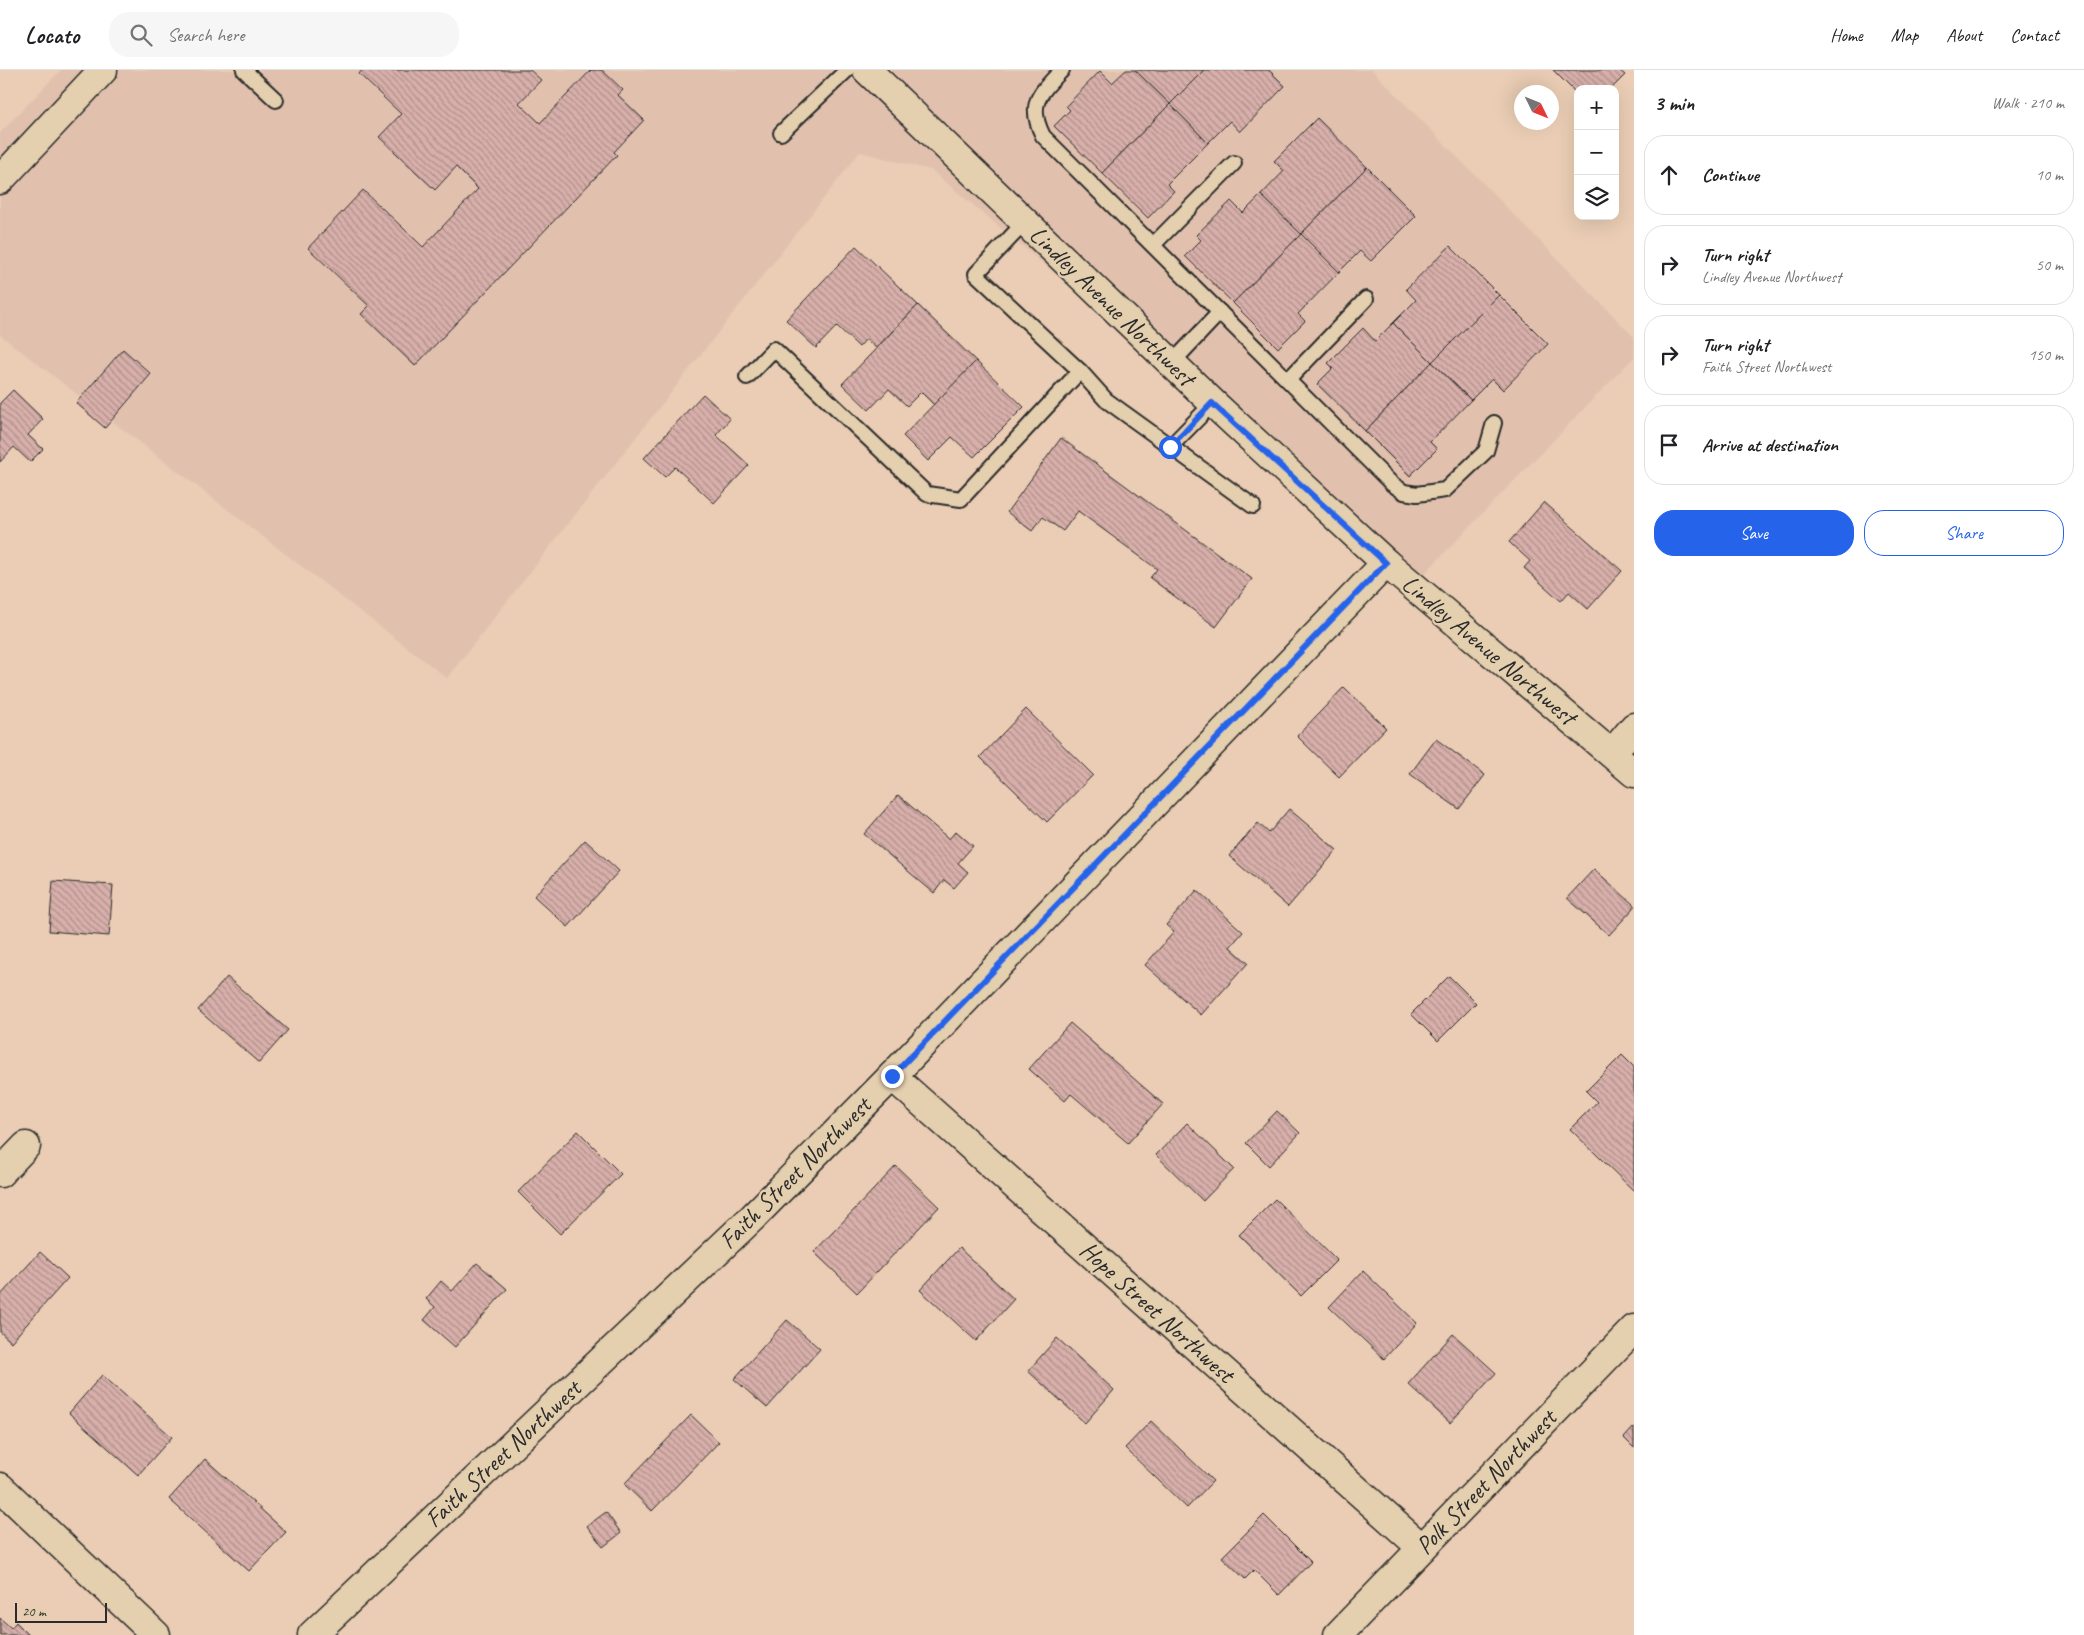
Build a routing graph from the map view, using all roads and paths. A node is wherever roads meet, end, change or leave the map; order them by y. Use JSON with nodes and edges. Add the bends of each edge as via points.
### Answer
{"nodes":[{"id":1,"x":103,"y":70,"type":"edge"},
{"id":2,"x":244,"y":70,"type":"edge"},
{"id":3,"x":847,"y":70,"type":"edge"},
{"id":4,"x":867,"y":70,"type":"edge"},
{"id":5,"x":1062,"y":70,"type":"edge"},
{"id":6,"x":276,"y":100,"type":"dead end"},
{"id":7,"x":781,"y":133,"type":"dead end"},
{"id":8,"x":1234,"y":163,"type":"dead end"},
{"id":9,"x":0,"y":180,"type":"edge"},
{"id":10,"x":1024,"y":222,"type":"junction"},
{"id":11,"x":1153,"y":245,"type":"junction"},
{"id":12,"x":1366,"y":299,"type":"dead end"},
{"id":13,"x":1220,"y":312,"type":"junction"},
{"id":14,"x":1172,"y":364,"type":"junction"},
{"id":15,"x":1080,"y":371,"type":"junction"},
{"id":16,"x":747,"y":377,"type":"dead end"},
{"id":17,"x":1288,"y":380,"type":"junction"},
{"id":18,"x":1212,"y":403,"type":"junction"},
{"id":19,"x":1494,"y":423,"type":"dead end"},
{"id":20,"x":1170,"y":447,"type":"junction"},
{"id":21,"x":1253,"y":506,"type":"dead end"},
{"id":22,"x":1386,"y":563,"type":"junction"},
{"id":23,"x":1634,"y":727,"type":"edge"},
{"id":24,"x":1612,"y":753,"type":"junction"},
{"id":25,"x":1634,"y":773,"type":"edge"},
{"id":26,"x":892,"y":1076,"type":"junction"},
{"id":27,"x":26,"y":1146,"type":"dead end"},
{"id":28,"x":0,"y":1173,"type":"edge"},
{"id":29,"x":1634,"y":1329,"type":"edge"},
{"id":30,"x":0,"y":1487,"type":"edge"},
{"id":31,"x":1422,"y":1548,"type":"junction"},
{"id":32,"x":156,"y":1635,"type":"edge"},
{"id":33,"x":312,"y":1635,"type":"edge"},
{"id":34,"x":1338,"y":1635,"type":"edge"}],
"edges":[{"from":1,"to":9,"type":"main road"},
{"from":2,"to":6,"type":"lane"},
{"from":3,"to":7,"type":"lane"},
{"from":4,"to":10,"type":"main road","name":"Lindley Avenue Northwest"},
{"from":5,"to":11,"type":"lane","via":[[1038,99],[1034,112],[1043,136]]},
{"from":8,"to":11,"type":"lane"},
{"from":10,"to":14,"type":"main road","name":"Lindley Avenue Northwest"},
{"from":10,"to":15,"type":"lane","via":[[976,274]]},
{"from":11,"to":13,"type":"lane"},
{"from":12,"to":17,"type":"lane"},
{"from":13,"to":14,"type":"lane"},
{"from":13,"to":17,"type":"lane"},
{"from":14,"to":18,"type":"main road","name":"Lindley Avenue Northwest"},
{"from":15,"to":16,"type":"lane","via":[[960,499],[927,494],[774,348]]},
{"from":15,"to":20,"type":"lane","via":[[1106,400]]},
{"from":17,"to":19,"type":"lane","via":[[1392,484],[1404,492],[1417,494],[1445,490],[1486,452]]},
{"from":18,"to":20,"type":"lane"},
{"from":18,"to":22,"type":"main road","name":"Lindley Avenue Northwest"},
{"from":20,"to":21,"type":"lane"},
{"from":22,"to":24,"type":"main road","name":"Lindley Avenue Northwest"},
{"from":22,"to":26,"type":"main road","name":"Faith Street Northwest"},
{"from":23,"to":24,"type":"main road"},
{"from":24,"to":25,"type":"main road","name":"Lindley Avenue Northwest"},
{"from":26,"to":31,"type":"main road","name":"Hope Street Northwest"},
{"from":26,"to":33,"type":"main road","name":"Faith Street Northwest","via":[[753,1217]]},
{"from":27,"to":28,"type":"main road"},
{"from":29,"to":31,"type":"main road","name":"Polk Street Northwest"},
{"from":30,"to":32,"type":"main road"},
{"from":31,"to":34,"type":"main road","name":"Polk Street Northwest"}]}
